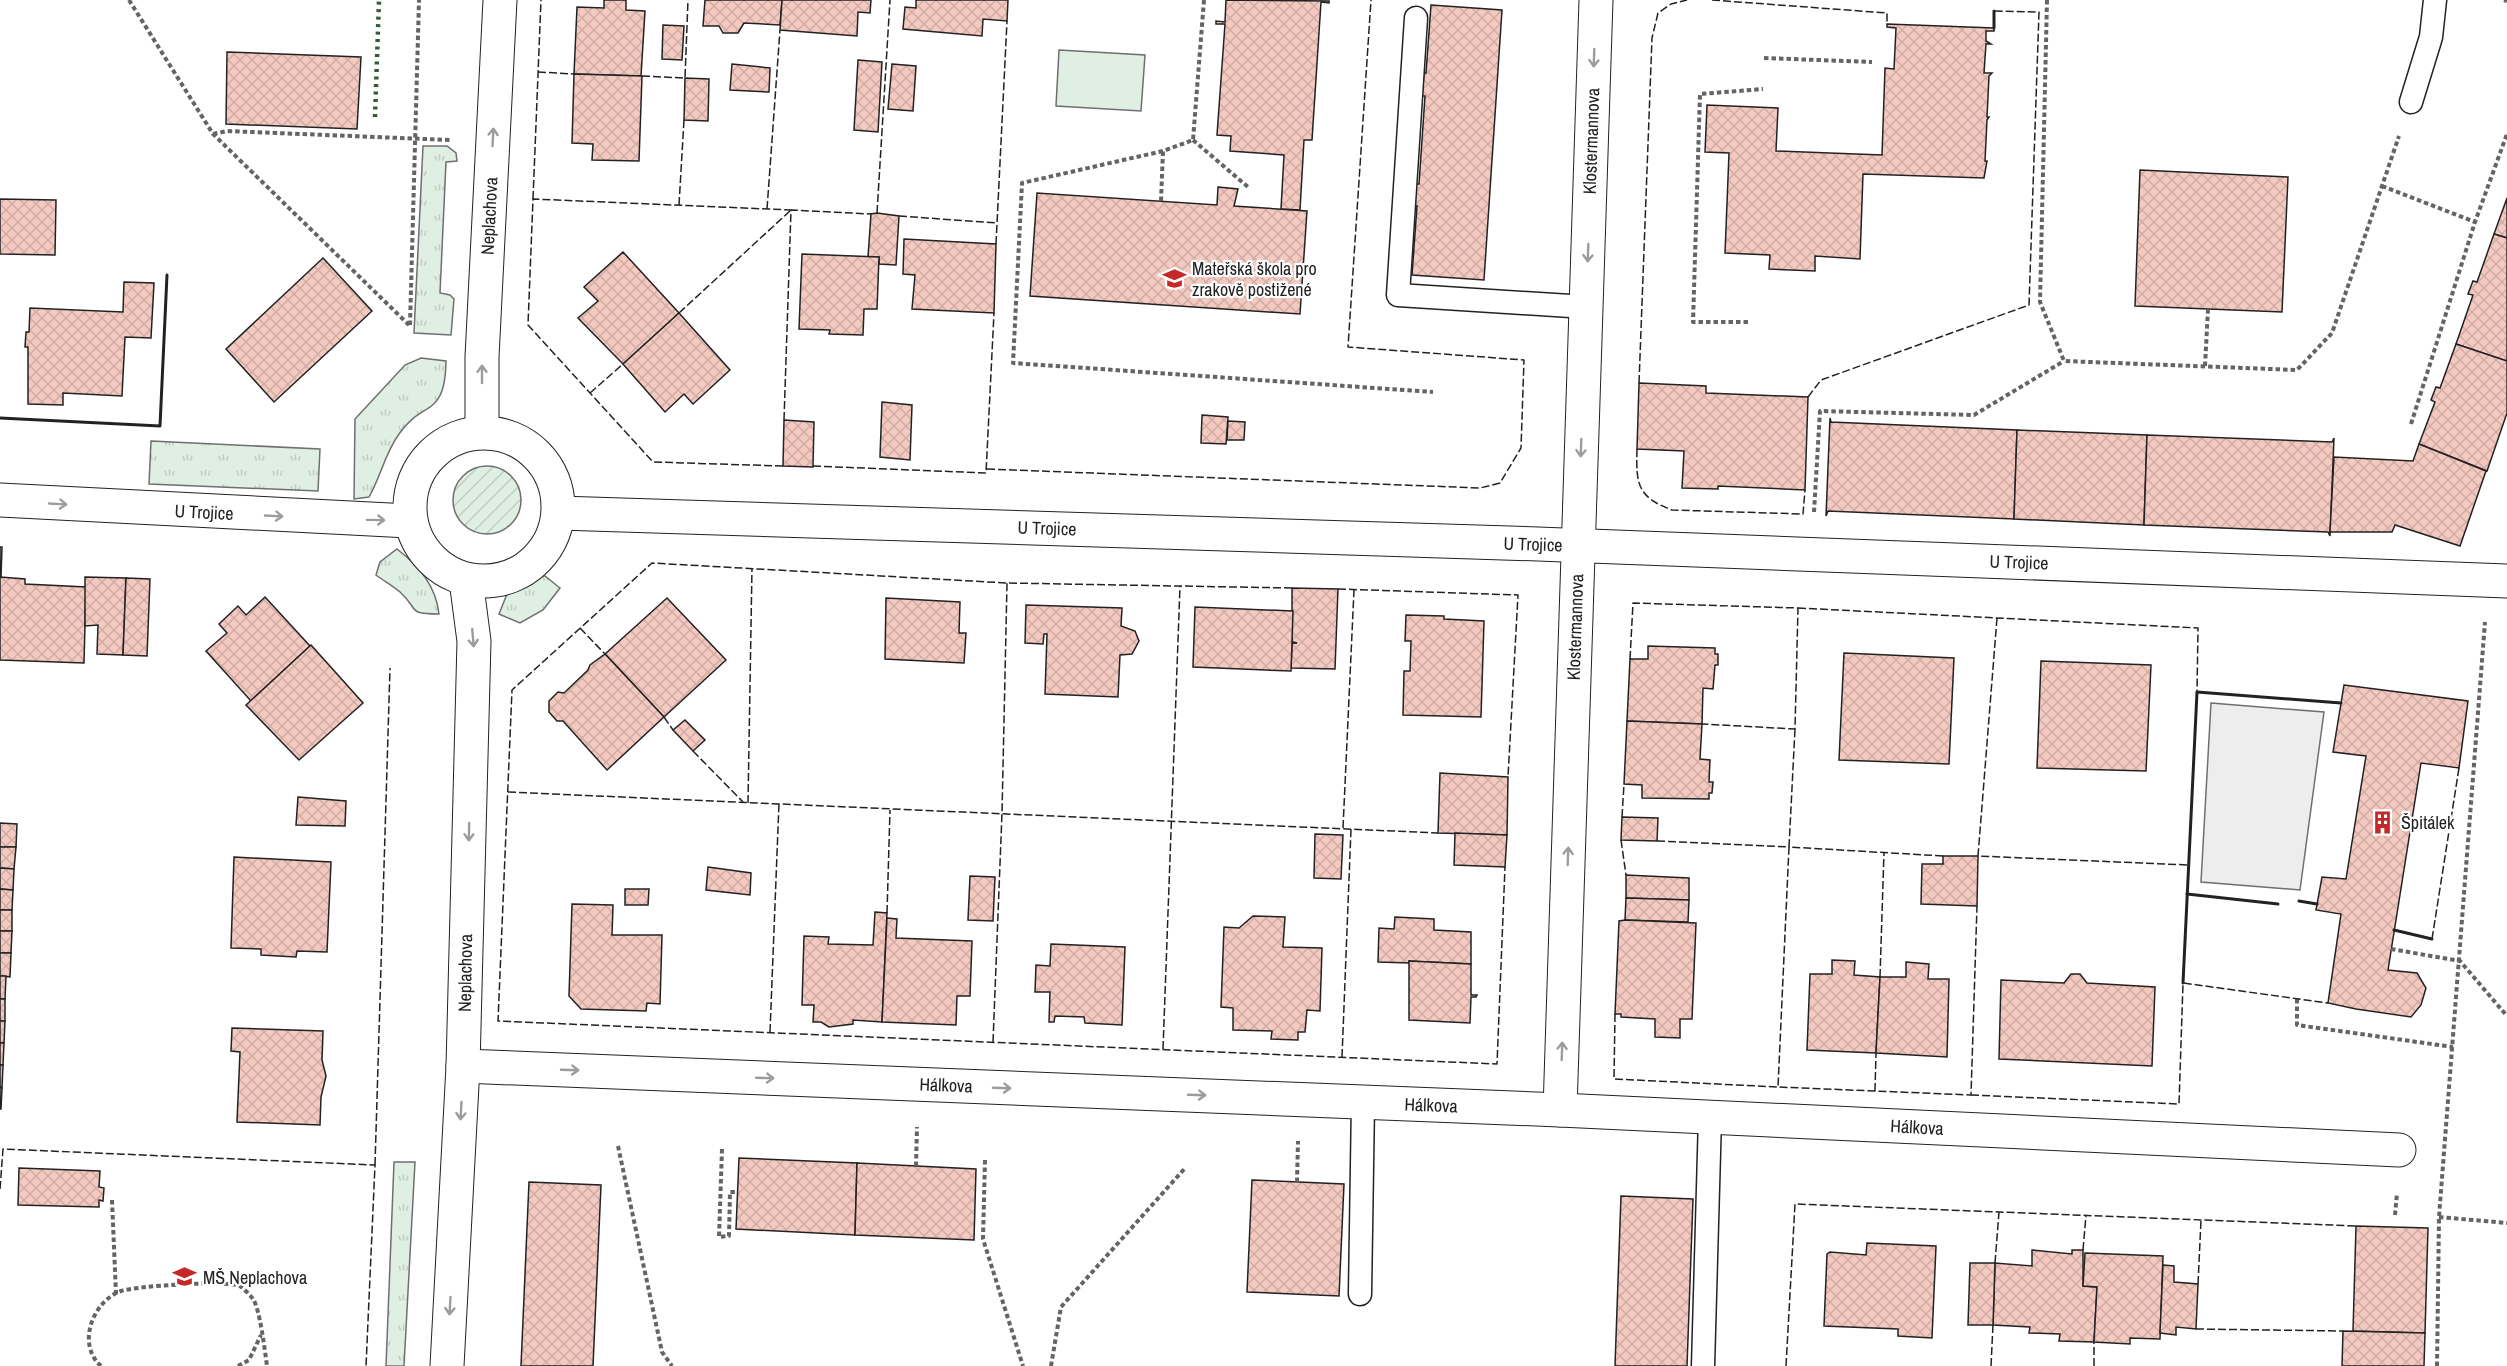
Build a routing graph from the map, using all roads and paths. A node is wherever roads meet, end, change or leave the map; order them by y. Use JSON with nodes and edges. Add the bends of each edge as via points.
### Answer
{"nodes":[{"id":1,"x":129,"y":0,"type":"edge"},
{"id":2,"x":419,"y":0,"type":"edge"},
{"id":3,"x":500,"y":0,"type":"edge"},
{"id":4,"x":1204,"y":0,"type":"edge"},
{"id":5,"x":1596,"y":0,"type":"edge"},
{"id":6,"x":2047,"y":0,"type":"edge"},
{"id":7,"x":2435,"y":0,"type":"edge"},
{"id":8,"x":1416,"y":18,"type":"dead end"},
{"id":9,"x":1764,"y":58,"type":"dead end"},
{"id":10,"x":1872,"y":62,"type":"dead end"},
{"id":11,"x":1763,"y":89,"type":"dead end"},
{"id":12,"x":2411,"y":102,"type":"joint"},
{"id":13,"x":213,"y":134,"type":"junction"},
{"id":14,"x":2507,"y":134,"type":"edge"},
{"id":15,"x":415,"y":139,"type":"junction"},
{"id":16,"x":1193,"y":140,"type":"junction"},
{"id":17,"x":493,"y":142,"type":"junction"},
{"id":18,"x":1163,"y":151,"type":"junction"},
{"id":19,"x":2382,"y":186,"type":"junction"},
{"id":20,"x":1248,"y":187,"type":"dead end"},
{"id":21,"x":1161,"y":201,"type":"dead end"},
{"id":22,"x":2475,"y":222,"type":"junction"},
{"id":23,"x":1586,"y":307,"type":"junction"},
{"id":24,"x":2208,"y":309,"type":"dead end"},
{"id":25,"x":1748,"y":322,"type":"dead end"},
{"id":26,"x":2064,"y":361,"type":"junction"},
{"id":27,"x":2205,"y":366,"type":"junction"},
{"id":28,"x":1433,"y":392,"type":"dead end"},
{"id":29,"x":2410,"y":424,"type":"dead end"},
{"id":30,"x":482,"y":432,"type":"junction"},
{"id":31,"x":1815,"y":496,"type":"dead end"},
{"id":32,"x":0,"y":500,"type":"edge"},
{"id":33,"x":559,"y":513,"type":"junction"},
{"id":34,"x":409,"y":521,"type":"junction"},
{"id":35,"x":1578,"y":545,"type":"junction"},
{"id":36,"x":466,"y":580,"type":"junction"},
{"id":37,"x":2507,"y":581,"type":"edge"},
{"id":38,"x":2485,"y":624,"type":"dead end"},
{"id":39,"x":2391,"y":949,"type":"dead end"},
{"id":40,"x":2460,"y":961,"type":"junction"},
{"id":41,"x":2298,"y":999,"type":"dead end"},
{"id":42,"x":2507,"y":1016,"type":"edge"},
{"id":43,"x":2453,"y":1047,"type":"junction"},
{"id":44,"x":463,"y":1066,"type":"junction"},
{"id":45,"x":1363,"y":1102,"type":"junction"},
{"id":46,"x":1560,"y":1110,"type":"junction"},
{"id":47,"x":1710,"y":1117,"type":"junction"},
{"id":48,"x":618,"y":1146,"type":"dead end"},
{"id":49,"x":722,"y":1149,"type":"dead end"},
{"id":50,"x":2399,"y":1150,"type":"dead end"},
{"id":51,"x":985,"y":1160,"type":"dead end"},
{"id":52,"x":1186,"y":1167,"type":"dead end"},
{"id":53,"x":737,"y":1192,"type":"dead end"},
{"id":54,"x":112,"y":1200,"type":"dead end"},
{"id":55,"x":2439,"y":1217,"type":"junction"},
{"id":56,"x":2507,"y":1223,"type":"edge"},
{"id":57,"x":116,"y":1294,"type":"junction"},
{"id":58,"x":1360,"y":1294,"type":"dead end"},
{"id":59,"x":261,"y":1334,"type":"junction"},
{"id":60,"x":101,"y":1366,"type":"edge"},
{"id":61,"x":238,"y":1366,"type":"edge"},
{"id":62,"x":267,"y":1366,"type":"edge"},
{"id":63,"x":447,"y":1366,"type":"edge"},
{"id":64,"x":672,"y":1366,"type":"edge"},
{"id":65,"x":1023,"y":1366,"type":"edge"},
{"id":66,"x":1051,"y":1366,"type":"edge"},
{"id":67,"x":1703,"y":1366,"type":"edge"},
{"id":68,"x":2437,"y":1366,"type":"edge"}],
"edges":[{"from":1,"to":13,"type":"path"},
{"from":2,"to":15,"type":"path"},
{"from":17,"to":3,"type":"street","name":"Neplachova","one_way":true},
{"from":4,"to":16,"type":"path"},
{"from":5,"to":23,"type":"street","name":"Klostermannova","one_way":true},
{"from":6,"to":26,"type":"path","via":[[2040,302]]},
{"from":7,"to":12,"type":"lane","via":[[2432,37]]},
{"from":8,"to":23,"type":"lane","via":[[1398,295]]},
{"from":9,"to":10,"type":"path"},
{"from":11,"to":25,"type":"path","via":[[1700,94],[1693,322]]},
{"from":12,"to":19,"type":"path"},
{"from":13,"to":15,"type":"path","via":[[227,131]]},
{"from":13,"to":15,"type":"path","via":[[410,326]]},
{"from":14,"to":22,"type":"path"},
{"from":15,"to":17,"type":"path"},
{"from":16,"to":18,"type":"path"},
{"from":16,"to":20,"type":"path"},
{"from":30,"to":17,"type":"street","name":"Neplachova","one_way":true},
{"from":18,"to":21,"type":"path"},
{"from":18,"to":28,"type":"path","via":[[1022,183],[1013,363]]},
{"from":19,"to":22,"type":"path"},
{"from":19,"to":27,"type":"path","via":[[2332,333],[2297,370]]},
{"from":22,"to":29,"type":"path"},
{"from":23,"to":35,"type":"street","name":"Klostermannova","one_way":true},
{"from":24,"to":27,"type":"path"},
{"from":26,"to":27,"type":"path"},
{"from":26,"to":31,"type":"path","via":[[1974,415],[1820,411]]},
{"from":30,"to":33,"type":"street","via":[[507,436],[529,448],[546,466],[557,488]]},
{"from":30,"to":34,"type":"street","via":[[458,437],[437,449],[421,467],[411,489]]},
{"from":32,"to":34,"type":"street","name":"U Trojice","one_way":true},
{"from":33,"to":35,"type":"street","name":"U Trojice"},
{"from":33,"to":36,"type":"street","via":[[554,534],[528,567],[510,577]]},
{"from":34,"to":36,"type":"street","via":[[427,555]]},
{"from":35,"to":37,"type":"street","name":"U Trojice"},
{"from":46,"to":35,"type":"street","name":"Klostermannova","one_way":true},
{"from":36,"to":44,"type":"street","name":"Neplachova","one_way":true,"via":[[474,641]]},
{"from":38,"to":40,"type":"path"},
{"from":39,"to":40,"type":"path"},
{"from":40,"to":42,"type":"path"},
{"from":40,"to":43,"type":"path"},
{"from":41,"to":43,"type":"path","via":[[2297,1025]]},
{"from":43,"to":55,"type":"path"},
{"from":44,"to":45,"type":"street","name":"Hálkova","one_way":true},
{"from":44,"to":63,"type":"street","name":"Neplachova","one_way":true},
{"from":45,"to":46,"type":"street","name":"Hálkova"},
{"from":45,"to":58,"type":"lane"},
{"from":46,"to":47,"type":"street","name":"Hálkova"},
{"from":47,"to":50,"type":"street","name":"Hálkova"},
{"from":47,"to":67,"type":"lane"},
{"from":48,"to":64,"type":"path","via":[[662,1352]]},
{"from":49,"to":53,"type":"path","via":[[719,1237],[729,1236],[730,1192]]},
{"from":51,"to":65,"type":"path","via":[[983,1239]]},
{"from":52,"to":66,"type":"path","via":[[1061,1307]]},
{"from":54,"to":57,"type":"path"},
{"from":55,"to":56,"type":"path"},
{"from":55,"to":68,"type":"path"},
{"from":57,"to":59,"type":"path","via":[[211,1282],[240,1286],[254,1300]]},
{"from":57,"to":60,"type":"path","via":[[103,1302],[90,1325],[88,1342]]},
{"from":59,"to":61,"type":"path","via":[[249,1359]]},
{"from":59,"to":62,"type":"path"}]}
